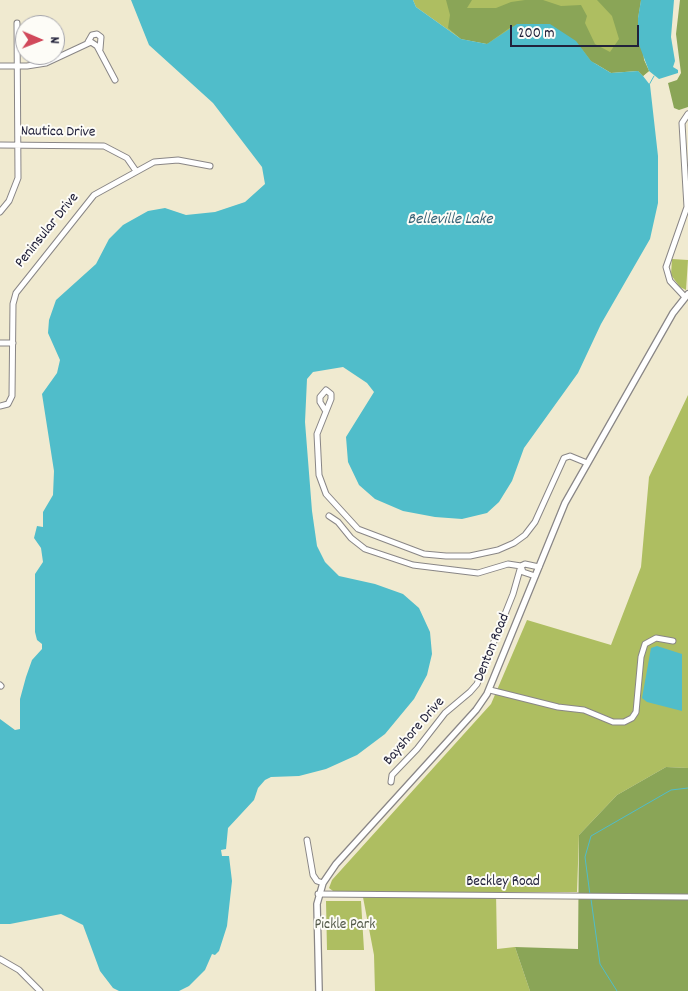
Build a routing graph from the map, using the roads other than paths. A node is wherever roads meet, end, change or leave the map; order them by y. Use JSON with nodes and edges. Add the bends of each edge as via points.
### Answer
{"nodes":[{"id":1,"x":88,"y":42,"type":"junction"},
{"id":2,"x":100,"y":50,"type":"junction"},
{"id":3,"x":0,"y":66,"type":"edge"},
{"id":4,"x":17,"y":66,"type":"junction"},
{"id":5,"x":115,"y":80,"type":"dead end"},
{"id":6,"x":688,"y":114,"type":"edge"},
{"id":7,"x":0,"y":145,"type":"edge"},
{"id":8,"x":18,"y":145,"type":"junction"},
{"id":9,"x":210,"y":166,"type":"dead end"},
{"id":10,"x":136,"y":171,"type":"junction"},
{"id":11,"x":0,"y":212,"type":"edge"},
{"id":12,"x":687,"y":295,"type":"edge"},
{"id":13,"x":0,"y":343,"type":"edge"},
{"id":14,"x":13,"y":343,"type":"junction"},
{"id":15,"x":0,"y":406,"type":"edge"},
{"id":16,"x":325,"y":410,"type":"dead end"},
{"id":17,"x":588,"y":463,"type":"junction"},
{"id":18,"x":329,"y":516,"type":"dead end"},
{"id":19,"x":521,"y":566,"type":"junction"},
{"id":20,"x":539,"y":568,"type":"junction"},
{"id":21,"x":535,"y":576,"type":"junction"},
{"id":22,"x":673,"y":641,"type":"dead end"},
{"id":23,"x":490,"y":690,"type":"junction"},
{"id":24,"x":391,"y":782,"type":"dead end"},
{"id":25,"x":307,"y":840,"type":"dead end"},
{"id":26,"x":322,"y":883,"type":"junction"},
{"id":27,"x":318,"y":894,"type":"junction"},
{"id":28,"x":688,"y":897,"type":"edge"},
{"id":29,"x":0,"y":959,"type":"edge"},
{"id":30,"x":40,"y":991,"type":"edge"},
{"id":31,"x":319,"y":991,"type":"edge"}],
"edges":[{"from":1,"to":2,"type":"street","via":[[96,44]]},
{"from":1,"to":2,"type":"street","via":[[92,34],[97,34],[101,37]]},
{"from":1,"to":4,"type":"street","via":[[46,63]]},
{"from":2,"to":5,"type":"street"},
{"from":3,"to":4,"type":"street"},
{"from":4,"to":8,"type":"street"},
{"from":6,"to":12,"type":"street","via":[[682,123],[687,208],[666,267],[670,281]]},
{"from":7,"to":8,"type":"street","name":"Nautica Drive"},
{"from":8,"to":10,"type":"street","name":"Nautica Drive","via":[[104,146],[127,158]]},
{"from":8,"to":11,"type":"street","via":[[18,178]]},
{"from":9,"to":10,"type":"street","name":"Peninsular Drive","via":[[167,160]]},
{"from":10,"to":14,"type":"street","name":"Peninsular Drive","via":[[94,194],[22,284],[13,304]]},
{"from":12,"to":17,"type":"street","name":"Denton Road","via":[[673,313]]},
{"from":13,"to":14,"type":"street"},
{"from":14,"to":15,"type":"street","name":"Peninsular Drive","via":[[12,396],[8,404]]},
{"from":16,"to":17,"type":"street","via":[[317,434],[319,475],[326,494],[358,529],[424,554],[470,556],[514,543],[536,522],[564,458],[570,456]]},
{"from":17,"to":20,"type":"street","name":"Denton Road","via":[[565,503]]},
{"from":18,"to":19,"type":"street","via":[[365,549],[413,565],[478,572],[508,564]]},
{"from":19,"to":20,"type":"street"},
{"from":19,"to":21,"type":"street","via":[[523,572]]},
{"from":19,"to":24,"type":"street","name":"Bayshore Drive","via":[[477,684],[445,713],[392,775]]},
{"from":20,"to":21,"type":"street","name":"Denton Road"},
{"from":21,"to":23,"type":"street","name":"Denton Road"},
{"from":22,"to":23,"type":"street","via":[[656,638],[645,644],[640,657],[636,712],[624,722]]},
{"from":23,"to":26,"type":"street","name":"Denton Road","via":[[476,710]]},
{"from":25,"to":26,"type":"street","via":[[313,875]]},
{"from":26,"to":27,"type":"street","name":"Denton Road"},
{"from":27,"to":28,"type":"street","name":"Beckley Road"},
{"from":27,"to":31,"type":"street","name":"Denton Road"},
{"from":29,"to":30,"type":"street","via":[[18,970]]}]}
